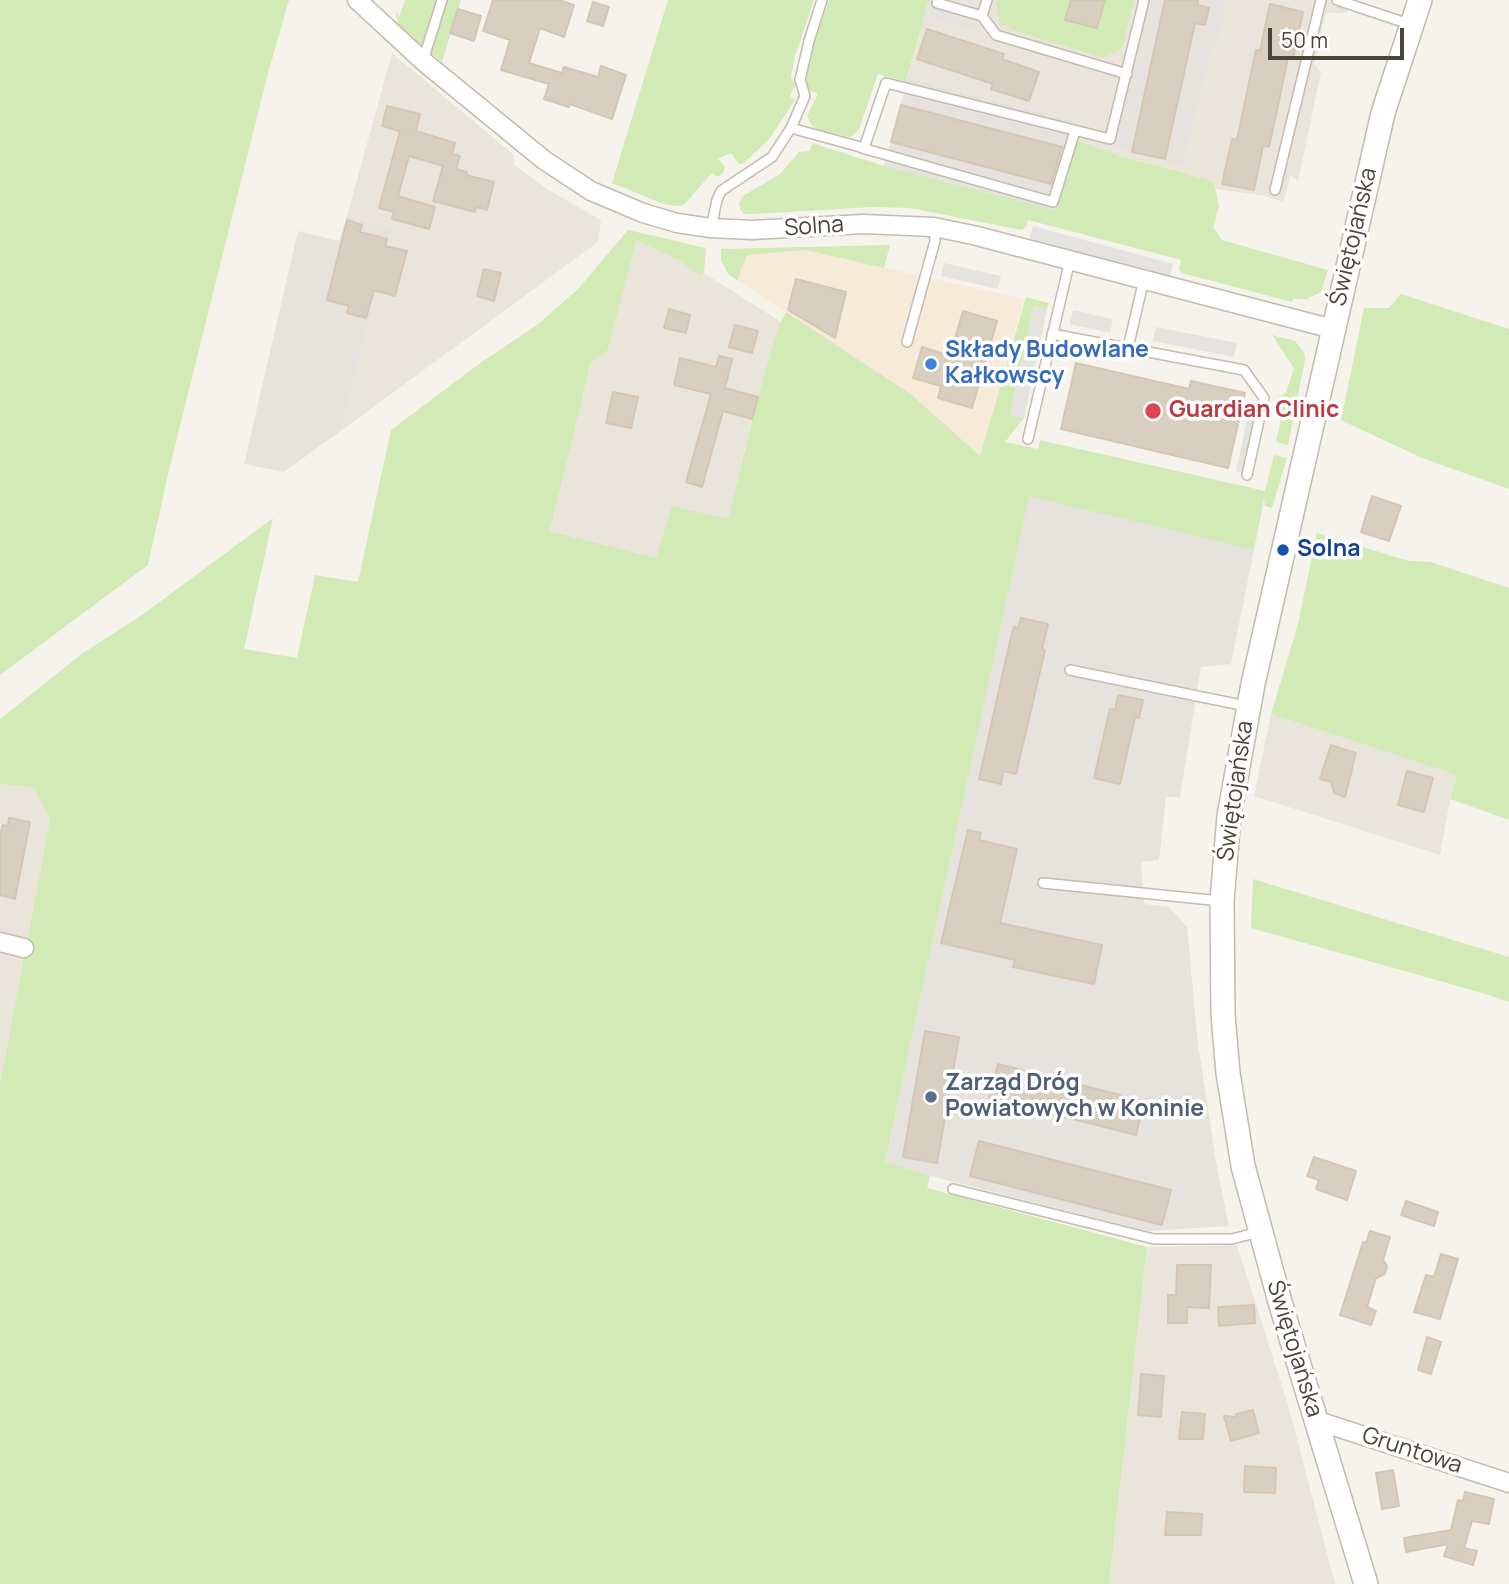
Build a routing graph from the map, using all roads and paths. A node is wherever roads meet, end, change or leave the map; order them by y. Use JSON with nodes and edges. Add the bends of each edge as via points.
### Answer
{"nodes":[{"id":1,"x":357,"y":0,"type":"edge"},
{"id":2,"x":442,"y":0,"type":"edge"},
{"id":3,"x":822,"y":0,"type":"edge"},
{"id":4,"x":987,"y":0,"type":"edge"},
{"id":5,"x":1144,"y":0,"type":"edge"},
{"id":6,"x":1321,"y":0,"type":"edge"},
{"id":7,"x":1337,"y":0,"type":"edge"},
{"id":8,"x":1420,"y":0,"type":"edge"},
{"id":9,"x":937,"y":3,"type":"dead end"},
{"id":10,"x":982,"y":16,"type":"junction"},
{"id":11,"x":1412,"y":24,"type":"junction"},
{"id":12,"x":423,"y":61,"type":"junction"},
{"id":13,"x":1127,"y":74,"type":"junction"},
{"id":14,"x":791,"y":128,"type":"junction"},
{"id":15,"x":1075,"y":131,"type":"junction"},
{"id":16,"x":862,"y":148,"type":"junction"},
{"id":17,"x":1275,"y":190,"type":"dead end"},
{"id":18,"x":934,"y":227,"type":"junction"},
{"id":19,"x":711,"y":228,"type":"junction"},
{"id":20,"x":1070,"y":260,"type":"junction"},
{"id":21,"x":1144,"y":279,"type":"junction"},
{"id":22,"x":1333,"y":329,"type":"junction"},
{"id":23,"x":1052,"y":334,"type":"junction"},
{"id":24,"x":907,"y":342,"type":"dead end"},
{"id":25,"x":1128,"y":348,"type":"junction"},
{"id":26,"x":1028,"y":439,"type":"dead end"},
{"id":27,"x":1247,"y":475,"type":"dead end"},
{"id":28,"x":1070,"y":670,"type":"dead end"},
{"id":29,"x":1248,"y":706,"type":"junction"},
{"id":30,"x":1043,"y":883,"type":"dead end"},
{"id":31,"x":1222,"y":901,"type":"junction"},
{"id":32,"x":0,"y":942,"type":"edge"},
{"id":33,"x":24,"y":948,"type":"dead end"},
{"id":34,"x":953,"y":1189,"type":"dead end"},
{"id":35,"x":1259,"y":1232,"type":"junction"},
{"id":36,"x":1315,"y":1420,"type":"junction"},
{"id":37,"x":1509,"y":1483,"type":"edge"},
{"id":38,"x":1366,"y":1584,"type":"edge"}],
"edges":[{"from":1,"to":12,"type":"street","name":"Solna"},
{"from":2,"to":12,"type":"lane"},
{"from":3,"to":14,"type":"lane","via":[[800,80],[805,96]]},
{"from":4,"to":10,"type":"lane"},
{"from":5,"to":13,"type":"lane"},
{"from":6,"to":17,"type":"lane"},
{"from":7,"to":11,"type":"lane"},
{"from":8,"to":11,"type":"street","name":"Świętojańska"},
{"from":9,"to":10,"type":"lane"},
{"from":10,"to":13,"type":"lane","via":[[996,35]]},
{"from":11,"to":22,"type":"street","name":"Świętojańska","via":[[1383,113]]},
{"from":12,"to":19,"type":"street","name":"Solna","via":[[524,144],[591,191],[643,213]]},
{"from":13,"to":15,"type":"lane","via":[[1110,139]]},
{"from":14,"to":16,"type":"lane"},
{"from":14,"to":19,"type":"lane","via":[[772,157],[722,191]]},
{"from":15,"to":16,"type":"lane","via":[[886,83]]},
{"from":15,"to":16,"type":"lane","via":[[1054,202]]},
{"from":18,"to":19,"type":"street","name":"Solna","via":[[863,223]]},
{"from":18,"to":20,"type":"street","name":"Solna"},
{"from":18,"to":24,"type":"lane"},
{"from":20,"to":21,"type":"street","name":"Solna"},
{"from":20,"to":23,"type":"lane"},
{"from":21,"to":22,"type":"street","name":"Solna"},
{"from":21,"to":25,"type":"lane"},
{"from":22,"to":29,"type":"street","name":"Świętojańska"},
{"from":23,"to":25,"type":"lane"},
{"from":23,"to":26,"type":"lane"},
{"from":25,"to":27,"type":"lane","via":[[1244,370],[1267,396]]},
{"from":28,"to":29,"type":"lane"},
{"from":29,"to":31,"type":"street","name":"Świętojańska","via":[[1229,816]]},
{"from":30,"to":31,"type":"lane"},
{"from":31,"to":35,"type":"street","name":"Świętojańska","via":[[1221,979],[1228,1073]]},
{"from":32,"to":33,"type":"street"},
{"from":34,"to":35,"type":"lane","via":[[1154,1239],[1231,1239]]},
{"from":35,"to":36,"type":"street","name":"Świętojańska"},
{"from":36,"to":37,"type":"street","name":"Gruntowa"},
{"from":36,"to":38,"type":"street","name":"Świętojańska"}]}
